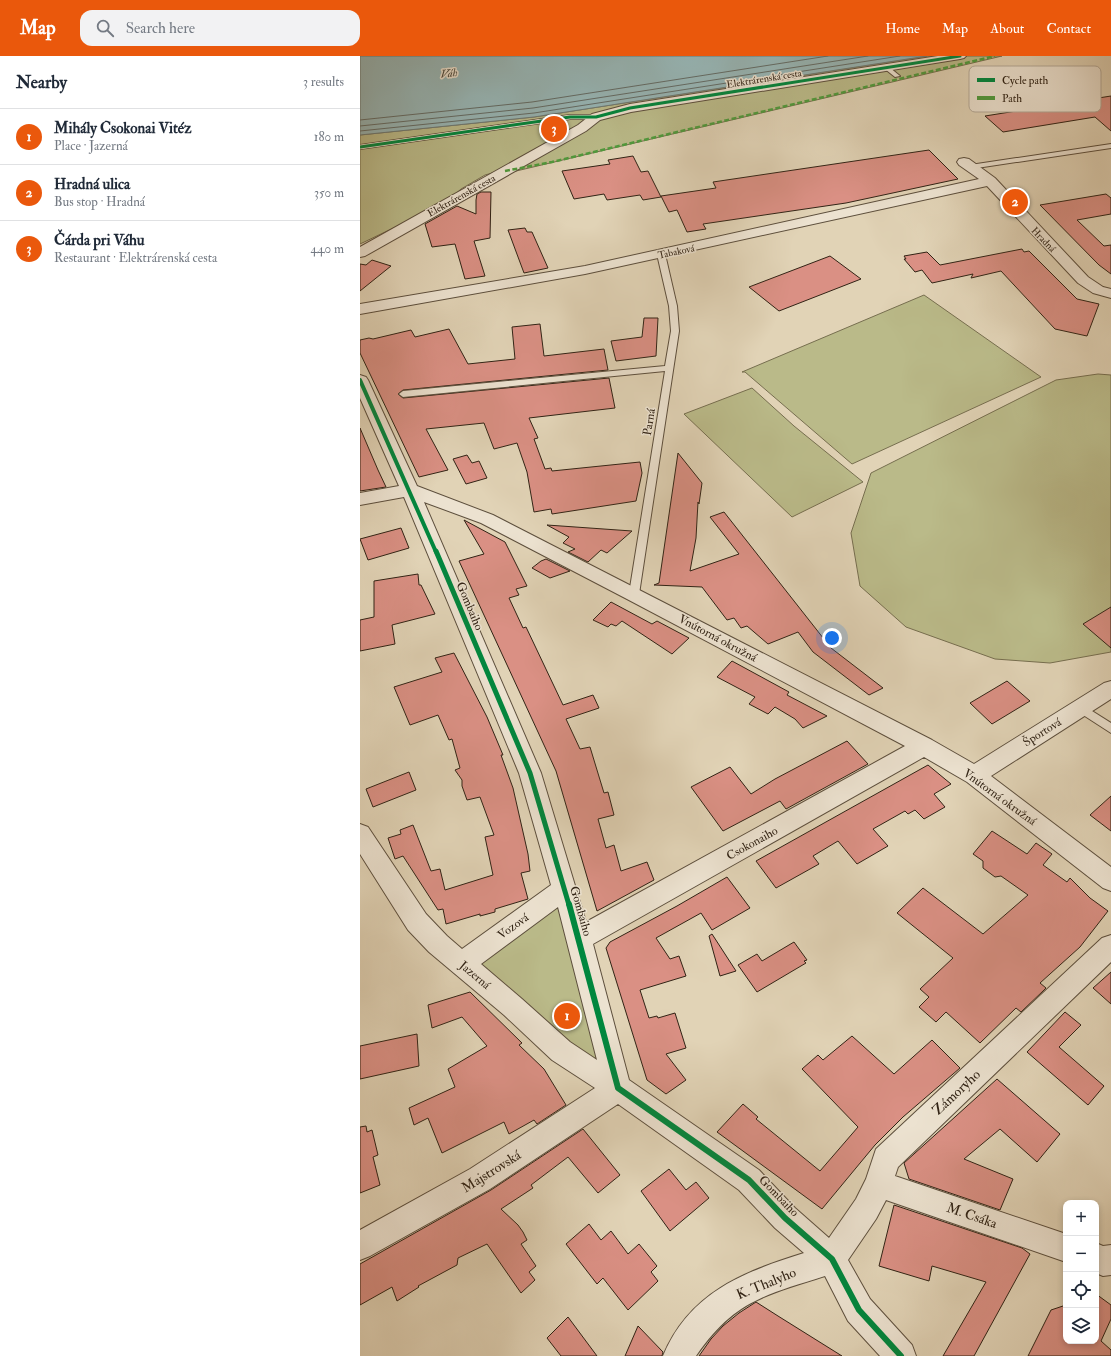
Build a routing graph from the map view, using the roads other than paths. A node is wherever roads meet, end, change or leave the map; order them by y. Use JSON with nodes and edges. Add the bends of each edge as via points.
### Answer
{"nodes":[{"id":1,"x":960,"y":56,"type":"edge"},
{"id":2,"x":887,"y":68,"type":"junction"},
{"id":3,"x":897,"y":76,"type":"dead end"},
{"id":4,"x":596,"y":118,"type":"junction"},
{"id":5,"x":1111,"y":146,"type":"edge"},
{"id":6,"x":360,"y":147,"type":"edge"},
{"id":7,"x":967,"y":165,"type":"joint"},
{"id":8,"x":990,"y":181,"type":"junction"},
{"id":9,"x":360,"y":253,"type":"edge"},
{"id":10,"x":661,"y":254,"type":"junction"},
{"id":11,"x":1111,"y":294,"type":"edge"},
{"id":12,"x":360,"y":309,"type":"edge"},
{"id":13,"x":669,"y":368,"type":"junction"},
{"id":14,"x":360,"y":380,"type":"edge"},
{"id":15,"x":403,"y":394,"type":"dead end"},
{"id":16,"x":410,"y":490,"type":"junction"},
{"id":17,"x":360,"y":499,"type":"edge"},
{"id":18,"x":634,"y":594,"type":"junction"},
{"id":19,"x":1111,"y":689,"type":"edge"},
{"id":20,"x":1081,"y":708,"type":"junction"},
{"id":21,"x":1111,"y":730,"type":"edge"},
{"id":22,"x":924,"y":746,"type":"junction"},
{"id":23,"x":975,"y":776,"type":"junction"},
{"id":24,"x":360,"y":834,"type":"edge"},
{"id":25,"x":1111,"y":881,"type":"edge"},
{"id":26,"x":564,"y":889,"type":"junction"},
{"id":27,"x":579,"y":939,"type":"junction"},
{"id":28,"x":1111,"y":946,"type":"edge"},
{"id":29,"x":462,"y":964,"type":"junction"},
{"id":30,"x":618,"y":1088,"type":"junction"},
{"id":31,"x":878,"y":1184,"type":"junction"},
{"id":32,"x":360,"y":1246,"type":"edge"},
{"id":33,"x":1063,"y":1247,"type":"edge"},
{"id":34,"x":832,"y":1259,"type":"junction"},
{"id":35,"x":1099,"y":1259,"type":"edge"},
{"id":36,"x":1111,"y":1260,"type":"edge"},
{"id":37,"x":678,"y":1356,"type":"edge"},
{"id":38,"x":901,"y":1356,"type":"edge"}],
"edges":[{"from":1,"to":2,"type":"street","name":"Elektrárenská cesta"},
{"from":2,"to":3,"type":"lane"},
{"from":2,"to":4,"type":"street","name":"Elektrárenská cesta","via":[[630,108]]},
{"from":4,"to":6,"type":"lane","via":[[564,118]]},
{"from":4,"to":9,"type":"street","name":"Elektrárenská cesta"},
{"from":5,"to":7,"type":"lane"},
{"from":7,"to":8,"type":"street","name":"Hradná"},
{"from":8,"to":10,"type":"street","name":"Tabaková"},
{"from":8,"to":11,"type":"street","name":"Hradná","via":[[1083,280],[1098,290]]},
{"from":10,"to":12,"type":"street","name":"Tabaková","via":[[585,270]]},
{"from":10,"to":13,"type":"lane","name":"Parná","via":[[673,306],[675,331]]},
{"from":13,"to":15,"type":"lane"},
{"from":13,"to":18,"type":"lane","name":"Parná"},
{"from":14,"to":16,"type":"street"},
{"from":16,"to":17,"type":"street"},
{"from":16,"to":18,"type":"street","name":"Vnútorná okružná","via":[[487,520]]},
{"from":16,"to":26,"type":"street","name":"Gombaiho","via":[[530,773]]},
{"from":18,"to":22,"type":"street","name":"Vnútorná okružná"},
{"from":19,"to":20,"type":"street","name":"Športová"},
{"from":20,"to":21,"type":"lane"},
{"from":20,"to":23,"type":"street","name":"Športová","via":[[990,764]]},
{"from":22,"to":23,"type":"street","name":"Vnútorná okružná"},
{"from":22,"to":27,"type":"street","name":"Csokonaiho"},
{"from":23,"to":25,"type":"street","name":"Vnútorná okružná"},
{"from":24,"to":29,"type":"street","name":"Jazerná","via":[[417,922]]},
{"from":26,"to":27,"type":"street","name":"Gombaiho"},
{"from":26,"to":29,"type":"street","name":"Vozová"},
{"from":27,"to":30,"type":"street","name":"Gombaiho"},
{"from":28,"to":31,"type":"street","name":"Zámoryho","via":[[886,1158]]},
{"from":29,"to":30,"type":"street","name":"Jazerná","via":[[561,1051]]},
{"from":30,"to":32,"type":"street","name":"Majstrovská","via":[[480,1179]]},
{"from":30,"to":34,"type":"street","name":"Gombaiho","via":[[749,1180],[785,1218]]},
{"from":31,"to":33,"type":"street","name":"M. Csáka"},
{"from":31,"to":34,"type":"street","name":"Zámoryho","via":[[866,1209]]},
{"from":34,"to":37,"type":"street","name":"K. Thalyho","via":[[751,1287],[728,1299],[690,1337]]},
{"from":34,"to":38,"type":"street","via":[[859,1310]]},
{"from":35,"to":36,"type":"street"}]}
